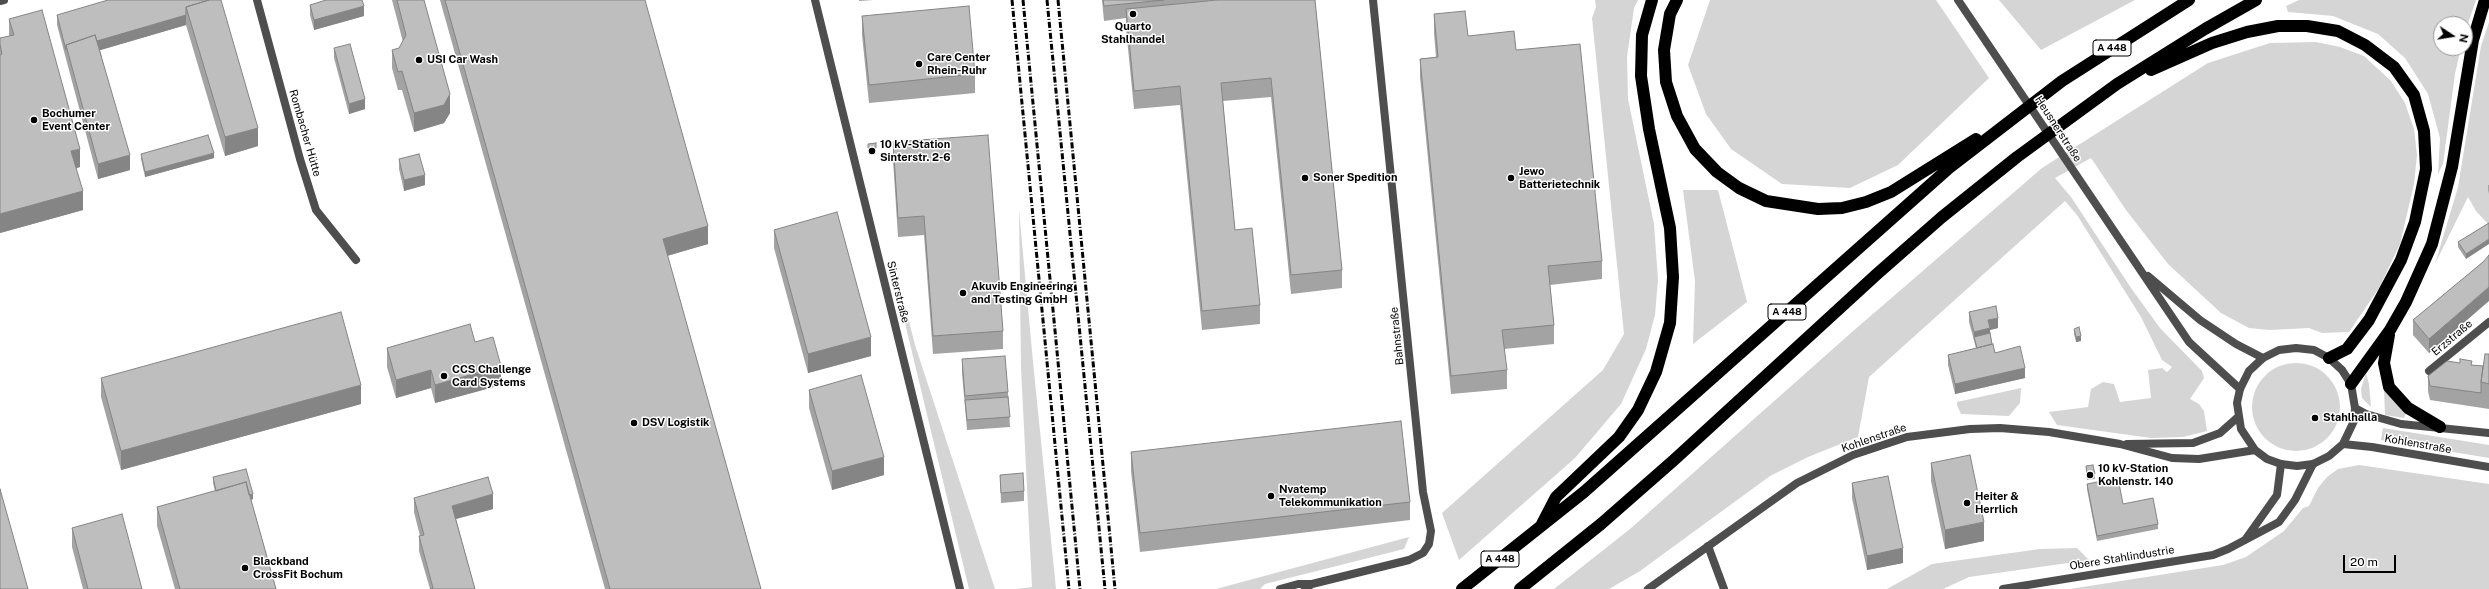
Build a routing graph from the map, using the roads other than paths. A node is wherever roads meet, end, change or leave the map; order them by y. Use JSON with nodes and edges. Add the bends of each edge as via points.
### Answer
{"nodes":[{"id":1,"x":4,"y":0,"type":"edge"},
{"id":2,"x":257,"y":0,"type":"edge"},
{"id":3,"x":815,"y":0,"type":"edge"},
{"id":4,"x":1373,"y":0,"type":"edge"},
{"id":5,"x":1652,"y":0,"type":"edge"},
{"id":6,"x":1677,"y":0,"type":"edge"},
{"id":7,"x":1958,"y":0,"type":"edge"},
{"id":8,"x":2189,"y":0,"type":"edge"},
{"id":9,"x":2256,"y":0,"type":"edge"},
{"id":10,"x":2486,"y":0,"type":"edge"},
{"id":11,"x":0,"y":1,"type":"edge"},
{"id":12,"x":2117,"y":84,"type":"junction"},
{"id":13,"x":2037,"y":100,"type":"junction"},
{"id":14,"x":356,"y":260,"type":"dead end"},
{"id":15,"x":2141,"y":270,"type":"junction"},
{"id":16,"x":2489,"y":322,"type":"edge"},
{"id":17,"x":2390,"y":330,"type":"junction"},
{"id":18,"x":2264,"y":358,"type":"junction"},
{"id":19,"x":2329,"y":358,"type":"junction"},
{"id":20,"x":2429,"y":371,"type":"dead end"},
{"id":21,"x":2351,"y":384,"type":"junction"},
{"id":22,"x":2240,"y":389,"type":"junction"},
{"id":23,"x":2355,"y":408,"type":"junction"},
{"id":24,"x":2238,"y":417,"type":"junction"},
{"id":25,"x":2440,"y":427,"type":"junction"},
{"id":26,"x":2489,"y":433,"type":"edge"},
{"id":27,"x":2120,"y":444,"type":"junction"},
{"id":28,"x":2342,"y":444,"type":"junction"},
{"id":29,"x":2255,"y":450,"type":"junction"},
{"id":30,"x":2281,"y":464,"type":"junction"},
{"id":31,"x":2314,"y":464,"type":"junction"},
{"id":32,"x":2489,"y":467,"type":"edge"},
{"id":33,"x":1539,"y":529,"type":"junction"},
{"id":34,"x":2242,"y":544,"type":"junction"},
{"id":35,"x":1708,"y":546,"type":"junction"},
{"id":36,"x":1309,"y":587,"type":"edge"},
{"id":37,"x":960,"y":589,"type":"edge"},
{"id":38,"x":1280,"y":589,"type":"edge"},
{"id":39,"x":1462,"y":589,"type":"edge"},
{"id":40,"x":1520,"y":589,"type":"edge"},
{"id":41,"x":1648,"y":589,"type":"edge"},
{"id":42,"x":1724,"y":589,"type":"edge"},
{"id":43,"x":2003,"y":589,"type":"edge"}],
"edges":[{"from":1,"to":11,"type":"street"},
{"from":2,"to":14,"type":"street","name":"Rombacher Hütte","via":[[316,210]]},
{"from":3,"to":37,"type":"street","name":"Sinterstraße"},
{"from":4,"to":36,"type":"street","name":"Bahnstraße","via":[[1423,492],[1431,531],[1429,544],[1422,553],[1409,560]]},
{"from":5,"to":33,"type":"highway","via":[[1642,35],[1641,76],[1673,253],[1673,300],[1670,323],[1656,372],[1638,410],[1619,437],[1556,497]]},
{"from":6,"to":13,"type":"highway","via":[[1670,14],[1664,50],[1666,82],[1677,116],[1695,149],[1717,172],[1739,188],[1766,201],[1818,209],[1842,208],[1866,202],[1891,192]]},
{"from":7,"to":15,"type":"street","name":"Heusnerstraße"},
{"from":8,"to":13,"type":"highway","number":"A 448","via":[[2068,77]]},
{"from":9,"to":12,"type":"highway","number":"A 448"},
{"from":10,"to":17,"type":"highway","via":[[2473,40],[2441,215],[2420,272]]},
{"from":12,"to":19,"type":"highway","via":[[2212,43],[2278,26],[2307,26],[2338,31],[2365,45],[2394,67],[2414,95],[2424,131],[2426,169],[2420,205],[2401,260],[2369,320],[2347,349]]},
{"from":12,"to":40,"type":"highway","number":"A 448","via":[[2017,157],[1942,217],[1865,284],[1674,460],[1601,524]]},
{"from":13,"to":33,"type":"highway","number":"A 448","via":[[1949,168],[1715,377]]},
{"from":15,"to":18,"type":"street","name":"Heusnerstraße","via":[[2200,320],[2236,344]]},
{"from":15,"to":22,"type":"street","name":"Heusnerstraße","via":[[2189,342]]},
{"from":16,"to":20,"type":"street","name":"Erzstraße"},
{"from":17,"to":21,"type":"highway"},
{"from":17,"to":25,"type":"highway","via":[[2384,363],[2389,387],[2408,408]]},
{"from":18,"to":19,"type":"street","via":[[2279,350],[2296,348],[2314,350]]},
{"from":18,"to":22,"type":"street","via":[[2249,371]]},
{"from":19,"to":21,"type":"street","via":[[2342,370]]},
{"from":21,"to":23,"type":"street"},
{"from":22,"to":24,"type":"street"},
{"from":23,"to":25,"type":"street","name":"Kohlenstraße","via":[[2378,419]]},
{"from":23,"to":28,"type":"street","via":[[2354,421]]},
{"from":24,"to":27,"type":"street","name":"Kohlenstraße","via":[[2220,433],[2193,443]]},
{"from":24,"to":29,"type":"street","via":[[2247,440]]},
{"from":25,"to":26,"type":"street","name":"Kohlenstraße"},
{"from":27,"to":29,"type":"street","name":"Kohlenstraße","via":[[2172,458],[2200,459]]},
{"from":27,"to":35,"type":"street","name":"Kohlenstraße","via":[[2029,429],[2000,428],[1970,428],[1907,437],[1853,455],[1797,483]]},
{"from":28,"to":31,"type":"street","via":[[2330,456]]},
{"from":28,"to":32,"type":"street","name":"Kohlenstraße"},
{"from":29,"to":30,"type":"street","via":[[2267,459]]},
{"from":30,"to":31,"type":"street"},
{"from":30,"to":34,"type":"street","via":[[2277,496]]},
{"from":31,"to":34,"type":"street","name":"Obere Stahlindustrie","via":[[2295,500],[2279,522]]},
{"from":33,"to":39,"type":"highway","number":"A 448"},
{"from":34,"to":43,"type":"street","name":"Obere Stahlindustrie","via":[[2213,555]]},
{"from":35,"to":41,"type":"street","name":"Kohlenstraße"},
{"from":35,"to":42,"type":"street"},
{"from":36,"to":38,"type":"street","name":"Bahnstraße","via":[[1298,584]]}]}
